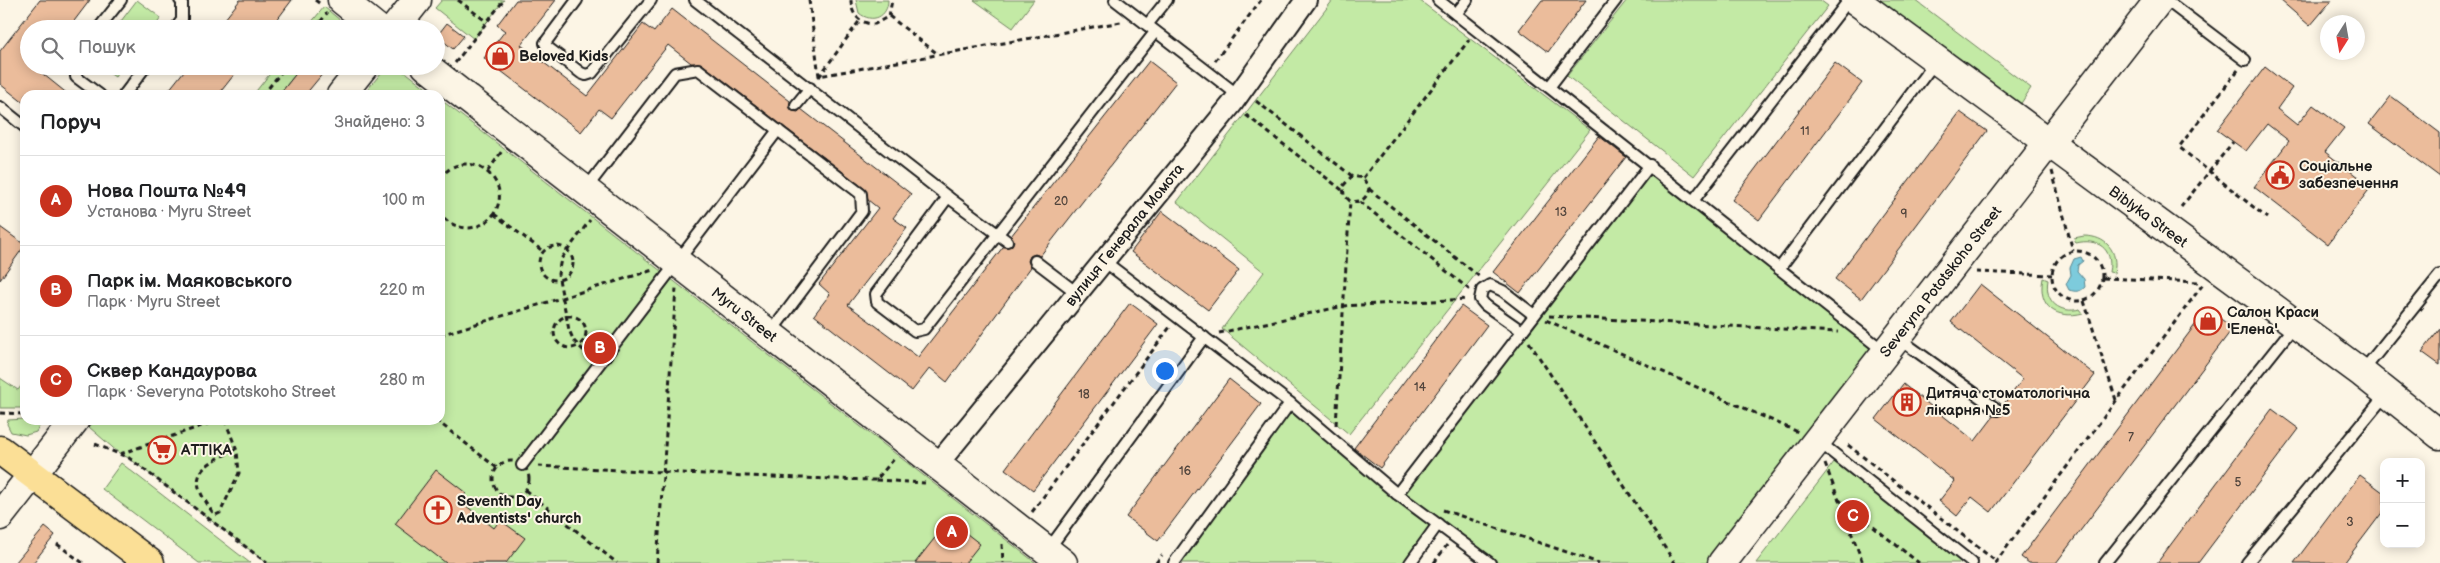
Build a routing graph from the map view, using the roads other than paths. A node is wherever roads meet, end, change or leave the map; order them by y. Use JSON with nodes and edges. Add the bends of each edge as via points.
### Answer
{"nodes":[{"id":1,"x":121,"y":0,"type":"edge"},
{"id":2,"x":180,"y":0,"type":"edge"},
{"id":3,"x":417,"y":0,"type":"edge"},
{"id":4,"x":577,"y":0,"type":"edge"},
{"id":5,"x":651,"y":0,"type":"edge"},
{"id":6,"x":695,"y":0,"type":"edge"},
{"id":7,"x":1114,"y":0,"type":"edge"},
{"id":8,"x":1167,"y":0,"type":"edge"},
{"id":9,"x":1306,"y":0,"type":"edge"},
{"id":10,"x":1438,"y":0,"type":"edge"},
{"id":11,"x":1467,"y":0,"type":"edge"},
{"id":12,"x":1616,"y":0,"type":"edge"},
{"id":13,"x":1849,"y":0,"type":"edge"},
{"id":14,"x":1855,"y":0,"type":"edge"},
{"id":15,"x":2159,"y":0,"type":"edge"},
{"id":16,"x":2166,"y":0,"type":"edge"},
{"id":17,"x":336,"y":5,"type":"edge"},
{"id":18,"x":1456,"y":14,"type":"junction"},
{"id":19,"x":105,"y":20,"type":"edge"},
{"id":20,"x":182,"y":20,"type":"edge"},
{"id":21,"x":362,"y":20,"type":"edge"},
{"id":22,"x":401,"y":20,"type":"edge"},
{"id":23,"x":1147,"y":25,"type":"junction"},
{"id":24,"x":2246,"y":60,"type":"road end"},
{"id":25,"x":1936,"y":61,"type":"junction"},
{"id":26,"x":76,"y":75,"type":"edge"},
{"id":27,"x":139,"y":75,"type":"edge"},
{"id":28,"x":357,"y":75,"type":"edge"},
{"id":29,"x":437,"y":75,"type":"edge"},
{"id":30,"x":1550,"y":86,"type":"junction"},
{"id":31,"x":810,"y":88,"type":"junction"},
{"id":32,"x":93,"y":90,"type":"edge"},
{"id":33,"x":128,"y":90,"type":"edge"},
{"id":34,"x":345,"y":90,"type":"edge"},
{"id":35,"x":1237,"y":96,"type":"junction"},
{"id":36,"x":796,"y":105,"type":"dead end"},
{"id":37,"x":0,"y":107,"type":"edge"},
{"id":38,"x":20,"y":122,"type":"edge"},
{"id":39,"x":778,"y":130,"type":"junction"},
{"id":40,"x":2049,"y":154,"type":"junction"},
{"id":41,"x":1650,"y":165,"type":"junction"},
{"id":42,"x":585,"y":191,"type":"junction"},
{"id":43,"x":948,"y":197,"type":"junction"},
{"id":44,"x":1693,"y":201,"type":"junction"},
{"id":45,"x":996,"y":233,"type":"junction"},
{"id":46,"x":1007,"y":241,"type":"dead end"},
{"id":47,"x":1035,"y":261,"type":"dead end"},
{"id":48,"x":1104,"y":261,"type":"junction"},
{"id":49,"x":1779,"y":269,"type":"junction"},
{"id":50,"x":670,"y":271,"type":"junction"},
{"id":51,"x":2440,"y":275,"type":"edge"},
{"id":52,"x":1077,"y":293,"type":"junction"},
{"id":53,"x":1534,"y":315,"type":"junction"},
{"id":54,"x":2296,"y":324,"type":"junction"},
{"id":55,"x":1522,"y":331,"type":"junction"},
{"id":56,"x":769,"y":335,"type":"junction"},
{"id":57,"x":1204,"y":337,"type":"junction"},
{"id":58,"x":1892,"y":345,"type":"junction"},
{"id":59,"x":2362,"y":373,"type":"junction"},
{"id":60,"x":2387,"y":392,"type":"junction"},
{"id":61,"x":1290,"y":404,"type":"junction"},
{"id":62,"x":1998,"y":410,"type":"dead end"},
{"id":63,"x":71,"y":425,"type":"edge"},
{"id":64,"x":2440,"y":435,"type":"edge"},
{"id":65,"x":1822,"y":443,"type":"junction"},
{"id":66,"x":0,"y":450,"type":"edge"},
{"id":67,"x":522,"y":465,"type":"road end"},
{"id":68,"x":32,"y":474,"type":"junction"},
{"id":69,"x":936,"y":474,"type":"junction"},
{"id":70,"x":1397,"y":494,"type":"junction"},
{"id":71,"x":0,"y":516,"type":"edge"},
{"id":72,"x":1438,"y":524,"type":"junction"},
{"id":73,"x":1055,"y":557,"type":"edge"},
{"id":74,"x":150,"y":563,"type":"edge"},
{"id":75,"x":1174,"y":563,"type":"edge"},
{"id":76,"x":1410,"y":563,"type":"edge"},
{"id":77,"x":1490,"y":563,"type":"edge"},
{"id":78,"x":1722,"y":563,"type":"edge"},
{"id":79,"x":1972,"y":563,"type":"edge"},
{"id":80,"x":2106,"y":563,"type":"edge"},
{"id":81,"x":2247,"y":563,"type":"edge"}],
"edges":[{"from":1,"to":19,"type":"lane"},
{"from":2,"to":20,"type":"lane"},
{"from":3,"to":22,"type":"street"},
{"from":4,"to":5,"type":"lane","via":[[545,43],[586,75],[592,73]]},
{"from":6,"to":31,"type":"lane"},
{"from":7,"to":23,"type":"lane"},
{"from":8,"to":23,"type":"lane"},
{"from":9,"to":35,"type":"street","name":"вулиця Генерала Момота"},
{"from":10,"to":18,"type":"lane"},
{"from":11,"to":18,"type":"lane"},
{"from":12,"to":30,"type":"lane"},
{"from":13,"to":44,"type":"lane"},
{"from":14,"to":25,"type":"street","name":"Biblyka Street"},
{"from":15,"to":40,"type":"street","name":"Severyna Pototskoho Street"},
{"from":16,"to":24,"type":"lane"},
{"from":17,"to":21,"type":"street"},
{"from":18,"to":30,"type":"lane"},
{"from":23,"to":35,"type":"lane"},
{"from":23,"to":45,"type":"lane"},
{"from":25,"to":40,"type":"street","name":"Biblyka Street"},
{"from":25,"to":49,"type":"lane"},
{"from":26,"to":32,"type":"lane"},
{"from":27,"to":33,"type":"lane"},
{"from":28,"to":34,"type":"street"},
{"from":29,"to":42,"type":"street","name":"Myru Street"},
{"from":30,"to":41,"type":"lane"},
{"from":31,"to":36,"type":"lane"},
{"from":31,"to":43,"type":"lane"},
{"from":35,"to":48,"type":"street","name":"вулиця Генерала Момота"},
{"from":37,"to":38,"type":"lane"},
{"from":39,"to":42,"type":"lane","via":[[698,69],[675,72]]},
{"from":39,"to":50,"type":"lane"},
{"from":39,"to":56,"type":"lane","via":[[860,194],[862,211]]},
{"from":40,"to":54,"type":"street","name":"Biblyka Street"},
{"from":40,"to":58,"type":"street","name":"Severyna Pototskoho Street"},
{"from":41,"to":44,"type":"lane"},
{"from":41,"to":53,"type":"lane"},
{"from":42,"to":50,"type":"street","name":"Myru Street"},
{"from":43,"to":45,"type":"lane"},
{"from":43,"to":45,"type":"lane","via":[[876,294],[877,302],[915,331],[924,328]]},
{"from":44,"to":49,"type":"lane"},
{"from":45,"to":46,"type":"lane"},
{"from":47,"to":52,"type":"lane"},
{"from":48,"to":52,"type":"street","name":"вулиця Генерала Момота"},
{"from":48,"to":57,"type":"lane"},
{"from":49,"to":58,"type":"lane","via":[[1862,333]]},
{"from":50,"to":56,"type":"street","name":"Myru Street"},
{"from":50,"to":67,"type":"lane"},
{"from":51,"to":59,"type":"lane"},
{"from":52,"to":69,"type":"street","name":"вулиця Генерала Момота"},
{"from":53,"to":55,"type":"lane"},
{"from":53,"to":55,"type":"lane","via":[[1503,291],[1490,285],[1482,290],[1480,299],[1485,305]]},
{"from":54,"to":59,"type":"street","name":"Biblyka Street"},
{"from":54,"to":80,"type":"lane"},
{"from":55,"to":70,"type":"lane"},
{"from":56,"to":69,"type":"street","name":"Myru Street"},
{"from":57,"to":61,"type":"lane"},
{"from":57,"to":73,"type":"lane"},
{"from":58,"to":62,"type":"lane"},
{"from":58,"to":65,"type":"street","name":"Severyna Pototskoho Street"},
{"from":59,"to":60,"type":"street","name":"Biblyka Street"},
{"from":60,"to":64,"type":"street","name":"Biblyka Street"},
{"from":60,"to":81,"type":"lane"},
{"from":61,"to":70,"type":"lane"},
{"from":61,"to":75,"type":"lane"},
{"from":63,"to":68,"type":"street"},
{"from":65,"to":78,"type":"street","name":"Severyna Pototskoho Street"},
{"from":65,"to":79,"type":"lane"},
{"from":66,"to":68,"type":"main road"},
{"from":68,"to":71,"type":"street"},
{"from":68,"to":74,"type":"main road"},
{"from":69,"to":73,"type":"street","name":"Myru Street"},
{"from":70,"to":72,"type":"lane"},
{"from":72,"to":76,"type":"lane"},
{"from":72,"to":77,"type":"lane"}]}
